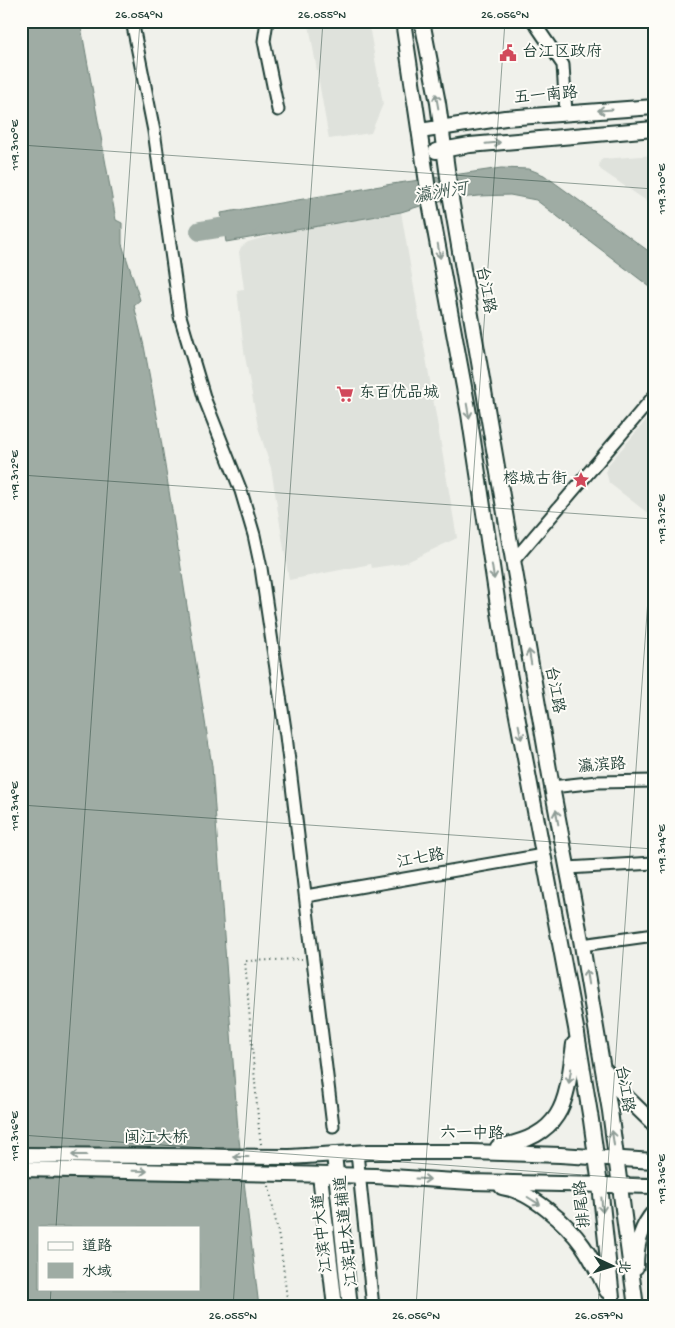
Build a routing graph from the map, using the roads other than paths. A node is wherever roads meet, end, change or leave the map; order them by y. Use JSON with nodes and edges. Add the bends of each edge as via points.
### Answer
{"nodes":[{"id":1,"x":132,"y":21,"type":"edge"},
{"id":2,"x":266,"y":21,"type":"edge"},
{"id":3,"x":403,"y":21,"type":"edge"},
{"id":4,"x":422,"y":21,"type":"edge"},
{"id":5,"x":533,"y":21,"type":"edge"},
{"id":6,"x":654,"y":107,"type":"edge"},
{"id":7,"x":278,"y":110,"type":"dead end"},
{"id":8,"x":566,"y":113,"type":"junction"},
{"id":9,"x":441,"y":127,"type":"junction"},
{"id":10,"x":654,"y":129,"type":"edge"},
{"id":11,"x":420,"y":131,"type":"junction"},
{"id":12,"x":444,"y":149,"type":"junction"},
{"id":13,"x":424,"y":153,"type":"junction"},
{"id":14,"x":654,"y":396,"type":"edge"},
{"id":15,"x":514,"y":560,"type":"junction"},
{"id":16,"x":654,"y":781,"type":"edge"},
{"id":17,"x":552,"y":787,"type":"junction"},
{"id":18,"x":543,"y":855,"type":"junction"},
{"id":19,"x":654,"y":863,"type":"edge"},
{"id":20,"x":566,"y":868,"type":"junction"},
{"id":21,"x":306,"y":896,"type":"junction"},
{"id":22,"x":654,"y":935,"type":"edge"},
{"id":23,"x":582,"y":945,"type":"junction"},
{"id":24,"x":576,"y":1028,"type":"junction"},
{"id":25,"x":600,"y":1054,"type":"junction"},
{"id":26,"x":654,"y":1124,"type":"edge"},
{"id":27,"x":333,"y":1126,"type":"dead end"},
{"id":28,"x":472,"y":1152,"type":"junction"},
{"id":29,"x":356,"y":1153,"type":"junction"},
{"id":30,"x":334,"y":1154,"type":"junction"},
{"id":31,"x":21,"y":1155,"type":"edge"},
{"id":32,"x":290,"y":1157,"type":"joint"},
{"id":33,"x":597,"y":1157,"type":"junction"},
{"id":34,"x":616,"y":1158,"type":"junction"},
{"id":35,"x":654,"y":1161,"type":"edge"},
{"id":36,"x":21,"y":1169,"type":"edge"},
{"id":37,"x":320,"y":1175,"type":"junction"},
{"id":38,"x":336,"y":1175,"type":"junction"},
{"id":39,"x":358,"y":1176,"type":"junction"},
{"id":40,"x":472,"y":1182,"type":"junction"},
{"id":41,"x":600,"y":1185,"type":"junction"},
{"id":42,"x":619,"y":1186,"type":"junction"},
{"id":43,"x":654,"y":1186,"type":"edge"},
{"id":44,"x":654,"y":1212,"type":"edge"},
{"id":45,"x":613,"y":1304,"type":"edge"},
{"id":46,"x":635,"y":1304,"type":"edge"},
{"id":47,"x":335,"y":1307,"type":"edge"},
{"id":48,"x":350,"y":1307,"type":"edge"},
{"id":49,"x":373,"y":1307,"type":"edge"}],
"edges":[{"from":1,"to":21,"type":"street","via":[[154,131],[180,316],[205,400],[241,491],[261,568]]},
{"from":2,"to":7,"type":"street","via":[[264,41]]},
{"from":3,"to":11,"type":"main road"},
{"from":9,"to":4,"type":"main road","one_way":true},
{"from":5,"to":8,"type":"street","via":[[564,65]]},
{"from":6,"to":8,"type":"main road","name":"五一南路","one_way":true},
{"from":8,"to":9,"type":"main road","name":"五一南路"},
{"from":9,"to":11,"type":"main road","name":"五一南路"},
{"from":9,"to":12,"type":"main road"},
{"from":12,"to":10,"type":"main road","one_way":true},
{"from":11,"to":13,"type":"main road"},
{"from":12,"to":13,"type":"main road"},
{"from":12,"to":15,"type":"main road","name":"台江路"},
{"from":13,"to":18,"type":"main road","one_way":true,"via":[[430,203],[469,414],[505,652]]},
{"from":14,"to":15,"type":"street"},
{"from":17,"to":15,"type":"main road","name":"台江路","one_way":true},
{"from":16,"to":17,"type":"street","name":"瀛滨路"},
{"from":20,"to":17,"type":"main road","name":"台江路","one_way":true},
{"from":18,"to":21,"type":"street","name":"江七路"},
{"from":18,"to":24,"type":"main road"},
{"from":19,"to":20,"type":"street"},
{"from":20,"to":23,"type":"main road","name":"台江路"},
{"from":21,"to":27,"type":"street"},
{"from":22,"to":23,"type":"street"},
{"from":25,"to":23,"type":"main road","name":"台江路","one_way":true},
{"from":24,"to":28,"type":"main road","one_way":true,"via":[[567,1092],[558,1116],[530,1139]]},
{"from":24,"to":33,"type":"main road"},
{"from":25,"to":26,"type":"main road","via":[[615,1086]]},
{"from":34,"to":25,"type":"main road","name":"台江路","one_way":true},
{"from":28,"to":29,"type":"main road","name":"六一中路"},
{"from":28,"to":33,"type":"main road","name":"六一中路"},
{"from":29,"to":30,"type":"main road","name":"六一中路"},
{"from":29,"to":39,"type":"street","name":"江滨中大道辅道"},
{"from":30,"to":32,"type":"main road","name":"六一中路"},
{"from":30,"to":38,"type":"main road","name":"江滨中大道"},
{"from":32,"to":31,"type":"main road","name":"闽江大桥","one_way":true,"bridge":true},
{"from":33,"to":34,"type":"main road","name":"六一中路"},
{"from":33,"to":41,"type":"main road","name":"排尾路"},
{"from":34,"to":35,"type":"main road","name":"六一中路"},
{"from":34,"to":42,"type":"main road","name":"台江路"},
{"from":36,"to":37,"type":"main road","name":"闽江大桥","one_way":true,"bridge":true},
{"from":37,"to":38,"type":"main road","name":"闽江大桥"},
{"from":37,"to":47,"type":"main road","name":"江滨中大道"},
{"from":38,"to":39,"type":"main road","name":"闽江大桥"},
{"from":38,"to":48,"type":"main road","name":"江滨中大道"},
{"from":39,"to":40,"type":"main road","name":"闽江大桥","one_way":true},
{"from":39,"to":49,"type":"street","name":"江滨中大道辅道"},
{"from":40,"to":41,"type":"main road"},
{"from":40,"to":45,"type":"main road","one_way":true,"via":[[511,1188],[560,1221],[584,1246]]},
{"from":41,"to":42,"type":"main road"},
{"from":41,"to":45,"type":"main road","name":"排尾路","one_way":true},
{"from":42,"to":43,"type":"main road"},
{"from":42,"to":46,"type":"main road"},
{"from":44,"to":46,"type":"main road","via":[[642,1228],[638,1243]]}]}
